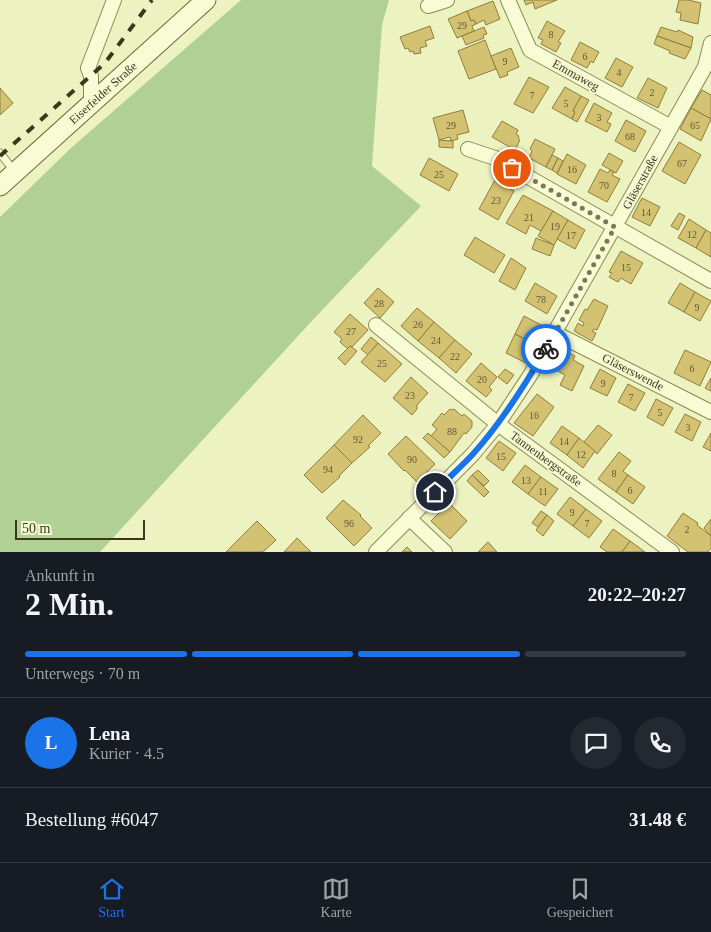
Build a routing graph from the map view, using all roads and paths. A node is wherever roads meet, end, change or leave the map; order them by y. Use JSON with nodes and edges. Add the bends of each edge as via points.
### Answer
{"nodes":[{"id":1,"x":114,"y":0,"type":"edge"},
{"id":2,"x":206,"y":0,"type":"edge"},
{"id":3,"x":447,"y":0,"type":"edge"},
{"id":4,"x":508,"y":0,"type":"edge"},
{"id":5,"x":428,"y":6,"type":"dead end"},
{"id":6,"x":711,"y":43,"type":"edge"},
{"id":7,"x":708,"y":68,"type":"edge"},
{"id":8,"x":91,"y":103,"type":"junction"},
{"id":9,"x":671,"y":127,"type":"junction"},
{"id":10,"x":468,"y":149,"type":"dead end"},
{"id":11,"x":0,"y":154,"type":"edge"},
{"id":12,"x":16,"y":172,"type":"junction"},
{"id":13,"x":0,"y":186,"type":"edge"},
{"id":14,"x":615,"y":227,"type":"junction"},
{"id":15,"x":711,"y":282,"type":"edge"},
{"id":16,"x":376,"y":325,"type":"dead end"},
{"id":17,"x":555,"y":333,"type":"junction"},
{"id":18,"x":711,"y":412,"type":"edge"},
{"id":19,"x":498,"y":424,"type":"junction"},
{"id":20,"x":409,"y":518,"type":"junction"},
{"id":21,"x":376,"y":552,"type":"edge"},
{"id":22,"x":445,"y":552,"type":"edge"},
{"id":23,"x":672,"y":552,"type":"edge"}],
"edges":[{"from":1,"to":8,"type":"street","via":[[88,68]]},
{"from":2,"to":8,"type":"main road","name":"Eiserfelder Straße"},
{"from":3,"to":5,"type":"street"},
{"from":4,"to":9,"type":"street","name":"Emmaweg","via":[[530,50]]},
{"from":6,"to":7,"type":"street","name":"Gläserstraße"},
{"from":7,"to":9,"type":"street","name":"Gläserstraße"},
{"from":8,"to":12,"type":"main road","name":"Eiserfelder Straße"},
{"from":9,"to":14,"type":"street","name":"Gläserstraße"},
{"from":10,"to":14,"type":"street","via":[[495,158]]},
{"from":11,"to":12,"type":"lane"},
{"from":12,"to":13,"type":"main road","name":"Eiserfelder Straße"},
{"from":14,"to":15,"type":"street"},
{"from":14,"to":17,"type":"street","name":"Gläserstraße"},
{"from":16,"to":19,"type":"street","name":"Tannenbergstraße"},
{"from":17,"to":18,"type":"street","name":"Gläserswende"},
{"from":17,"to":19,"type":"street","name":"Gläserstraße"},
{"from":19,"to":20,"type":"street","name":"Gläserstraße"},
{"from":19,"to":23,"type":"street","name":"Tannenbergstraße"},
{"from":20,"to":21,"type":"street","name":"Gläserstraße"},
{"from":20,"to":22,"type":"street"}]}
